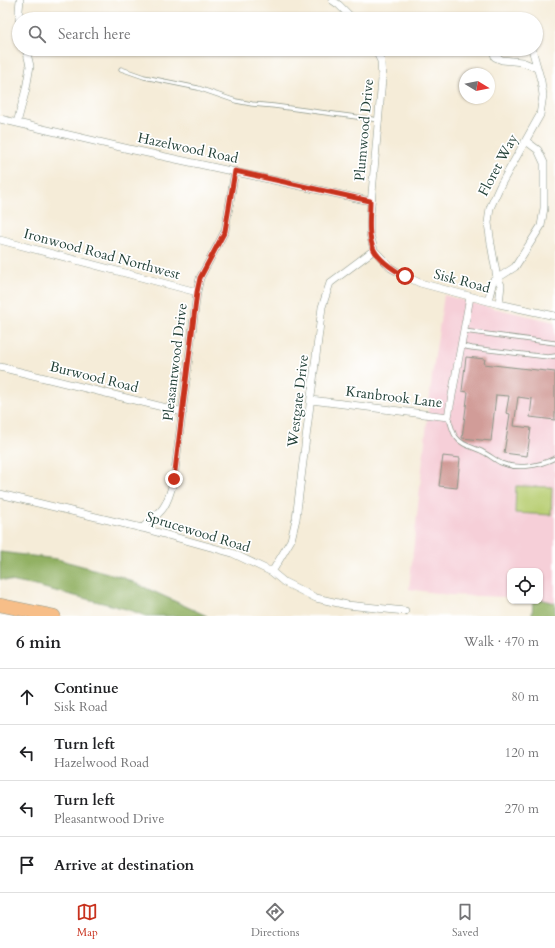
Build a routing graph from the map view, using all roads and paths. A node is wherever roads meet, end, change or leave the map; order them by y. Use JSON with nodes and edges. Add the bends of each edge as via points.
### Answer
{"nodes":[{"id":1,"x":20,"y":0,"type":"edge"},
{"id":2,"x":332,"y":0,"type":"edge"},
{"id":3,"x":19,"y":12,"type":"edge"},
{"id":4,"x":345,"y":12,"type":"edge"},
{"id":5,"x":28,"y":56,"type":"edge"},
{"id":6,"x":379,"y":56,"type":"edge"},
{"id":7,"x":496,"y":56,"type":"edge"},
{"id":8,"x":534,"y":56,"type":"edge"},
{"id":9,"x":537,"y":68,"type":"junction"},
{"id":10,"x":122,"y":69,"type":"dead end"},
{"id":11,"x":0,"y":119,"type":"edge"},
{"id":12,"x":379,"y":120,"type":"junction"},
{"id":13,"x":17,"y":123,"type":"junction"},
{"id":14,"x":526,"y":141,"type":"junction"},
{"id":15,"x":235,"y":171,"type":"junction"},
{"id":16,"x":370,"y":201,"type":"junction"},
{"id":17,"x":0,"y":240,"type":"edge"},
{"id":18,"x":374,"y":250,"type":"junction"},
{"id":19,"x":498,"y":278,"type":"junction"},
{"id":20,"x":197,"y":292,"type":"junction"},
{"id":21,"x":470,"y":297,"type":"junction"},
{"id":22,"x":488,"y":301,"type":"junction"},
{"id":23,"x":499,"y":304,"type":"junction"},
{"id":24,"x":555,"y":316,"type":"edge"},
{"id":25,"x":464,"y":331,"type":"junction"},
{"id":26,"x":555,"y":343,"type":"edge"},
{"id":27,"x":461,"y":346,"type":"junction"},
{"id":28,"x":555,"y":356,"type":"edge"},
{"id":29,"x":0,"y":367,"type":"edge"},
{"id":30,"x":311,"y":400,"type":"junction"},
{"id":31,"x":183,"y":412,"type":"junction"},
{"id":32,"x":448,"y":417,"type":"junction"},
{"id":33,"x":555,"y":458,"type":"edge"},
{"id":34,"x":0,"y":494,"type":"edge"},
{"id":35,"x":142,"y":528,"type":"junction"},
{"id":36,"x":272,"y":572,"type":"junction"},
{"id":37,"x":0,"y":605,"type":"edge"},
{"id":38,"x":405,"y":611,"type":"dead end"},
{"id":39,"x":54,"y":616,"type":"edge"}],
"edges":[{"from":1,"to":3,"type":"street"},
{"from":2,"to":4,"type":"street"},
{"from":5,"to":13,"type":"street","via":[[30,66]]},
{"from":6,"to":12,"type":"street","name":"Plumwood Drive","via":[[382,79]]},
{"from":7,"to":9,"type":"street","via":[[502,60],[522,62]]},
{"from":8,"to":9,"type":"street","name":"Floret Way"},
{"from":9,"to":14,"type":"street","name":"Floret Way","via":[[543,95],[540,115]]},
{"from":10,"to":12,"type":"lane","via":[[144,77],[198,88],[236,101]]},
{"from":11,"to":13,"type":"street","name":"Hazelwood Road"},
{"from":12,"to":16,"type":"street","name":"Plumwood Drive"},
{"from":13,"to":15,"type":"street","name":"Hazelwood Road"},
{"from":14,"to":19,"type":"street","name":"Floret Way","via":[[490,208],[488,223]]},
{"from":14,"to":19,"type":"street","via":[[538,150],[544,163],[544,208],[541,226],[515,267]]},
{"from":15,"to":16,"type":"street","name":"Hazelwood Road"},
{"from":15,"to":20,"type":"street","name":"Pleasantwood Drive","via":[[225,231],[200,278]]},
{"from":16,"to":18,"type":"street","via":[[370,234]]},
{"from":17,"to":20,"type":"street","name":"Ironwood Road Northwest"},
{"from":18,"to":21,"type":"street","name":"Sisk Road","via":[[391,268],[420,284]]},
{"from":18,"to":30,"type":"street","name":"Westgate Drive","via":[[330,283],[322,307]]},
{"from":19,"to":22,"type":"street","via":[[493,281]]},
{"from":19,"to":23,"type":"street","name":"Floret Way","via":[[501,285]]},
{"from":20,"to":31,"type":"street","name":"Pleasantwood Drive"},
{"from":21,"to":22,"type":"street","name":"Sisk Road"},
{"from":21,"to":25,"type":"street","name":"Kranbrook Lane"},
{"from":22,"to":23,"type":"street","name":"Sisk Road"},
{"from":23,"to":24,"type":"street","name":"Sisk Road"},
{"from":25,"to":26,"type":"lane"},
{"from":25,"to":27,"type":"street","name":"Kranbrook Lane"},
{"from":27,"to":28,"type":"lane"},
{"from":27,"to":32,"type":"street","name":"Kranbrook Lane"},
{"from":29,"to":31,"type":"street","name":"Burwood Road"},
{"from":30,"to":32,"type":"street","name":"Kranbrook Lane"},
{"from":30,"to":36,"type":"street","name":"Westgate Drive","via":[[296,519],[291,540]]},
{"from":31,"to":35,"type":"street","name":"Pleasantwood Drive","via":[[169,499],[161,512]]},
{"from":32,"to":33,"type":"lane","via":[[462,443],[484,452],[500,463],[514,467],[526,466]]},
{"from":34,"to":35,"type":"street","name":"Sprucewood Road"},
{"from":35,"to":36,"type":"street","name":"Sprucewood Road","via":[[232,553]]},
{"from":36,"to":38,"type":"street","name":"Sprucewood Road","via":[[284,582],[316,598],[347,605]]},
{"from":37,"to":39,"type":"highway"}]}
